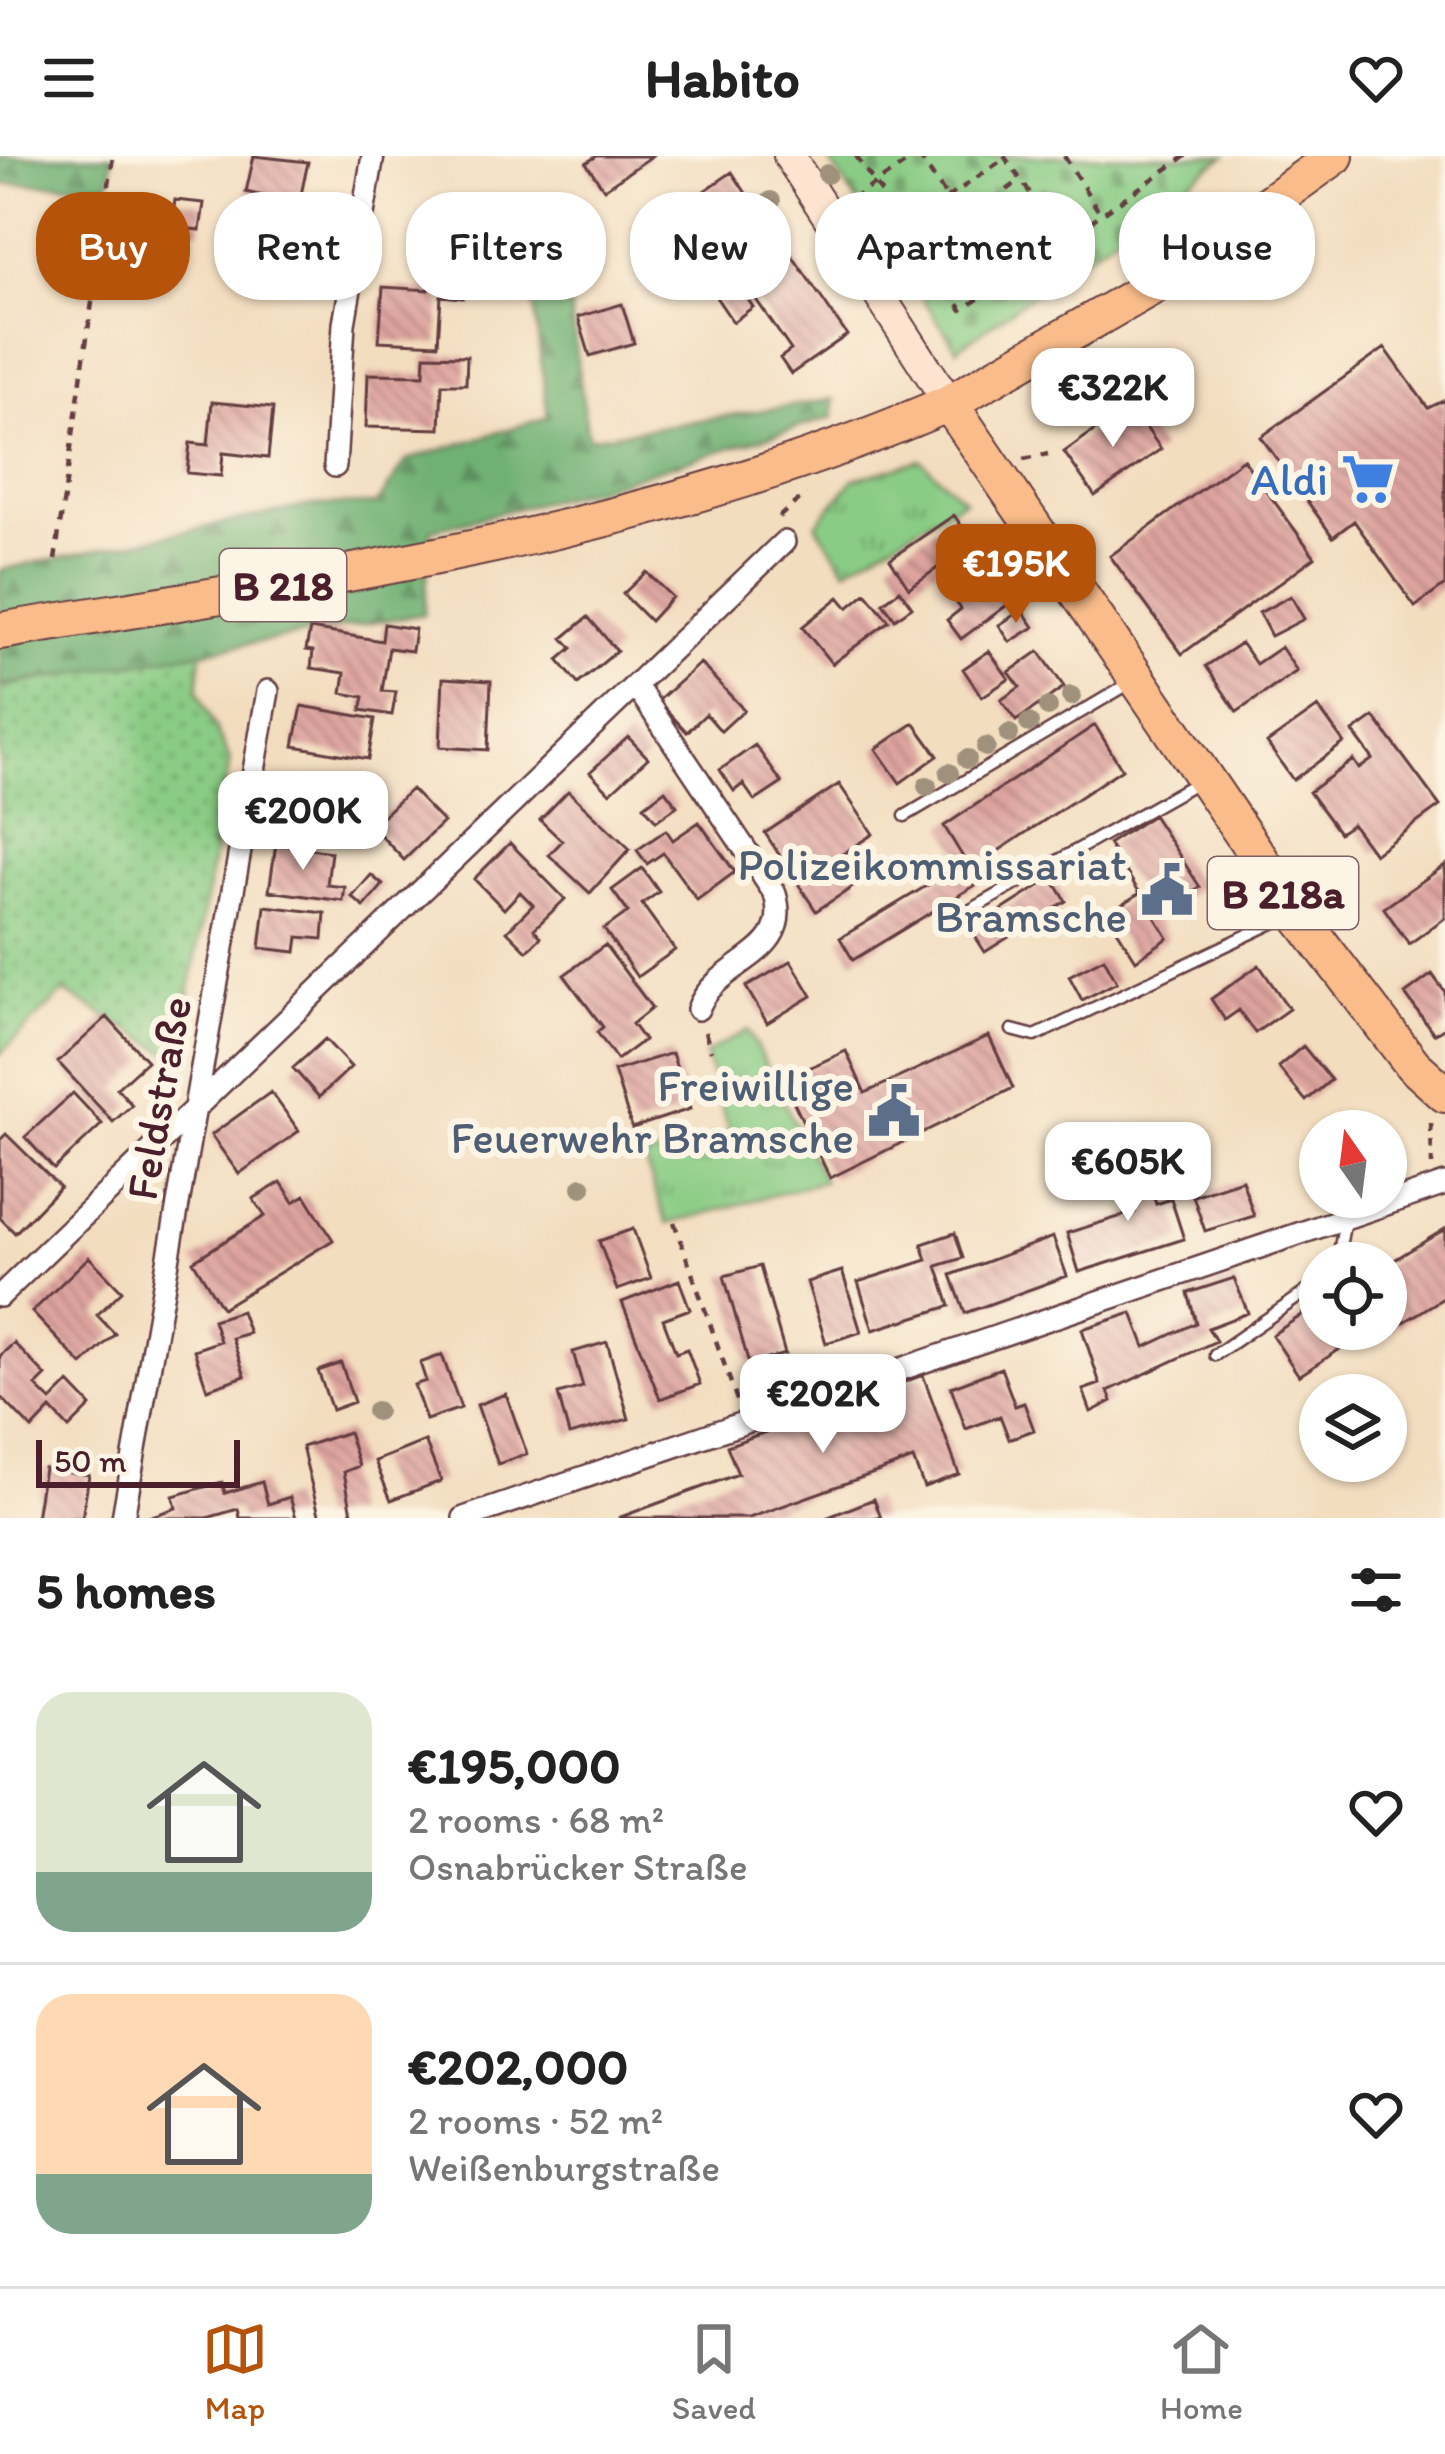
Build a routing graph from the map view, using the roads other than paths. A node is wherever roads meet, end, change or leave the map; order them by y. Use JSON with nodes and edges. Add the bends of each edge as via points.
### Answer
{"nodes":[{"id":1,"x":373,"y":156,"type":"edge"},
{"id":2,"x":789,"y":156,"type":"edge"},
{"id":3,"x":1335,"y":156,"type":"edge"},
{"id":4,"x":949,"y":403,"type":"junction"},
{"id":5,"x":335,"y":466,"type":"dead end"},
{"id":6,"x":777,"y":534,"type":"road end"},
{"id":7,"x":0,"y":632,"type":"edge"},
{"id":8,"x":1135,"y":680,"type":"junction"},
{"id":9,"x":636,"y":686,"type":"junction"},
{"id":10,"x":268,"y":692,"type":"dead end"},
{"id":11,"x":1204,"y":778,"type":"junction"},
{"id":12,"x":905,"y":816,"type":"dead end"},
{"id":13,"x":1296,"y":912,"type":"junction"},
{"id":14,"x":960,"y":916,"type":"dead end"},
{"id":15,"x":1126,"y":971,"type":"dead end"},
{"id":16,"x":1136,"y":986,"type":"junction"},
{"id":17,"x":698,"y":1009,"type":"dead end"},
{"id":18,"x":1012,"y":1030,"type":"dead end"},
{"id":19,"x":1440,"y":1104,"type":"edge"},
{"id":20,"x":196,"y":1108,"type":"junction"},
{"id":21,"x":1442,"y":1185,"type":"edge"},
{"id":22,"x":1407,"y":1197,"type":"edge"},
{"id":23,"x":1345,"y":1218,"type":"joint"},
{"id":24,"x":1340,"y":1242,"type":"edge"},
{"id":25,"x":0,"y":1296,"type":"edge"},
{"id":26,"x":1299,"y":1297,"type":"edge"},
{"id":27,"x":1215,"y":1355,"type":"dead end"},
{"id":28,"x":123,"y":1518,"type":"edge"},
{"id":29,"x":464,"y":1518,"type":"edge"}],
"edges":[{"from":1,"to":5,"type":"street","via":[[344,324]]},
{"from":2,"to":4,"type":"main road"},
{"from":3,"to":4,"type":"main road","number":"B 218","via":[[1155,285]]},
{"from":4,"to":7,"type":"main road","number":"B 218","via":[[819,457],[564,531]]},
{"from":4,"to":8,"type":"main road","number":"B 218a"},
{"from":6,"to":9,"type":"street"},
{"from":8,"to":11,"type":"main road","number":"B 218a"},
{"from":8,"to":12,"type":"lane"},
{"from":9,"to":17,"type":"street","via":[[781,913],[764,949],[716,979]]},
{"from":9,"to":20,"type":"street"},
{"from":10,"to":20,"type":"street","name":"Feldstraße"},
{"from":11,"to":13,"type":"main road","number":"B 218a"},
{"from":11,"to":14,"type":"lane"},
{"from":13,"to":16,"type":"lane"},
{"from":13,"to":19,"type":"main road","number":"B 218a"},
{"from":15,"to":16,"type":"lane"},
{"from":16,"to":18,"type":"lane","via":[[1035,1036]]},
{"from":20,"to":25,"type":"street"},
{"from":20,"to":28,"type":"street","name":"Feldstraße"},
{"from":21,"to":22,"type":"street"},
{"from":23,"to":24,"type":"lane"},
{"from":23,"to":29,"type":"street"},
{"from":26,"to":27,"type":"lane"}]}
